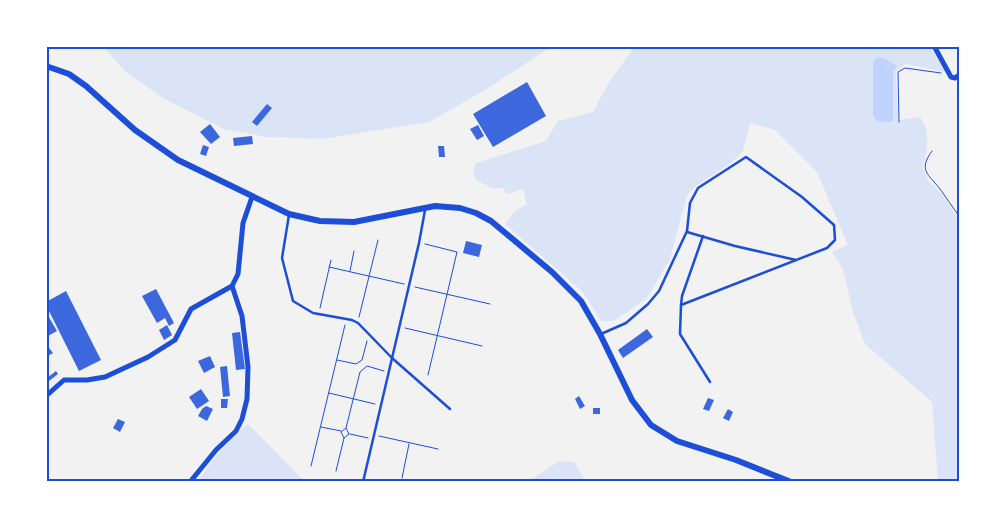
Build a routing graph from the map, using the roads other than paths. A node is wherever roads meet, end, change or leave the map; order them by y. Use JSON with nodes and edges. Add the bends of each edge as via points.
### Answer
{"nodes":[{"id":1,"x":934,"y":46,"type":"edge"},
{"id":2,"x":46,"y":66,"type":"edge"},
{"id":3,"x":959,"y":75,"type":"edge"},
{"id":4,"x":252,"y":197,"type":"junction"},
{"id":5,"x":425,"y":208,"type":"junction"},
{"id":6,"x":289,"y":214,"type":"junction"},
{"id":7,"x":687,"y":232,"type":"junction"},
{"id":8,"x":704,"y":236,"type":"junction"},
{"id":9,"x":797,"y":260,"type":"junction"},
{"id":10,"x":232,"y":286,"type":"junction"},
{"id":11,"x":681,"y":305,"type":"junction"},
{"id":12,"x":600,"y":334,"type":"junction"},
{"id":13,"x":392,"y":358,"type":"junction"},
{"id":14,"x":710,"y":382,"type":"dead end"},
{"id":15,"x":46,"y":396,"type":"edge"},
{"id":16,"x":450,"y":409,"type":"dead end"},
{"id":17,"x":190,"y":482,"type":"edge"},
{"id":18,"x":362,"y":482,"type":"edge"},
{"id":19,"x":791,"y":482,"type":"edge"}],
"edges":[{"from":1,"to":3,"type":"street","via":[[951,76]]},
{"from":2,"to":4,"type":"street","via":[[69,74],[86,86],[136,130],[178,160]]},
{"from":4,"to":6,"type":"street"},
{"from":4,"to":10,"type":"street","via":[[243,223],[238,274]]},
{"from":5,"to":6,"type":"street","via":[[354,222],[320,221]]},
{"from":5,"to":12,"type":"street","via":[[460,208],[491,221],[581,301]]},
{"from":5,"to":13,"type":"lane"},
{"from":6,"to":13,"type":"lane","via":[[282,258],[293,301],[313,313],[358,323]]},
{"from":7,"to":8,"type":"lane"},
{"from":7,"to":9,"type":"lane","via":[[690,202],[698,188],[746,157],[802,197],[834,225],[836,240],[827,248]]},
{"from":7,"to":12,"type":"lane","via":[[659,291],[648,304],[626,323]]},
{"from":8,"to":9,"type":"lane"},
{"from":8,"to":11,"type":"lane"},
{"from":9,"to":11,"type":"lane"},
{"from":10,"to":15,"type":"street","via":[[191,309],[175,340],[148,357],[105,377],[64,380]]},
{"from":10,"to":17,"type":"street","via":[[242,316],[248,367],[247,399],[236,432],[216,450]]},
{"from":11,"to":14,"type":"lane","via":[[680,334]]},
{"from":12,"to":19,"type":"street","via":[[632,400],[651,425],[677,441]]},
{"from":13,"to":16,"type":"lane"},
{"from":13,"to":18,"type":"lane"}]}
